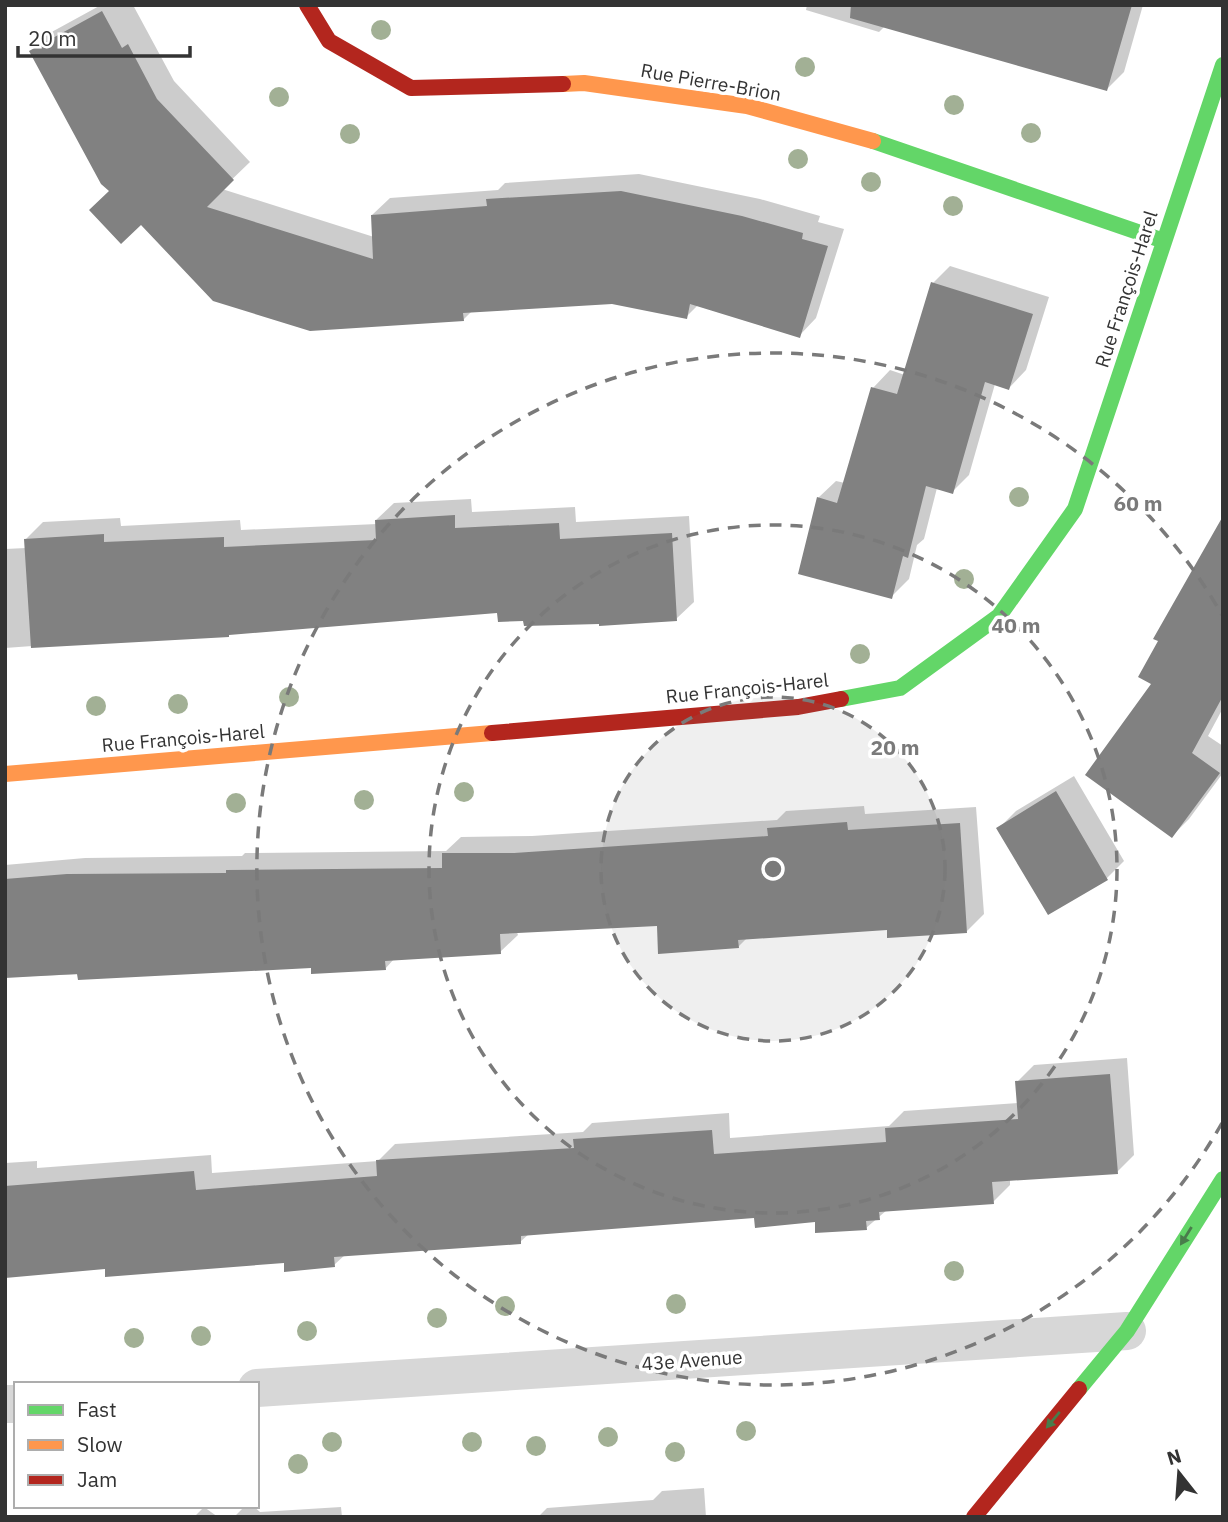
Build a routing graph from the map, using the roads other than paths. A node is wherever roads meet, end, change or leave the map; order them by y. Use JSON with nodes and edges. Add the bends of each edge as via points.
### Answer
{"nodes":[{"id":1,"x":307,"y":5,"type":"edge"},
{"id":2,"x":1223,"y":65,"type":"edge"},
{"id":3,"x":1164,"y":241,"type":"junction"},
{"id":4,"x":5,"y":774,"type":"edge"},
{"id":5,"x":1223,"y":1179,"type":"edge"},
{"id":6,"x":1127,"y":1331,"type":"junction"},
{"id":7,"x":259,"y":1388,"type":"edge"},
{"id":8,"x":974,"y":1517,"type":"edge"}],
"edges":[{"from":1,"to":3,"type":"street","name":"Rue Pierre-Brion","via":[[330,41],[411,88],[584,83],[747,106],[852,134]]},
{"from":2,"to":3,"type":"street","name":"Rue François-Harel"},
{"from":3,"to":4,"type":"street","name":"Rue François-Harel","via":[[1075,509],[999,616],[900,688],[798,707]]},
{"from":5,"to":6,"type":"street","one_way":true},
{"from":6,"to":7,"type":"street","name":"43e Avenue"},
{"from":6,"to":8,"type":"street","one_way":true}]}
